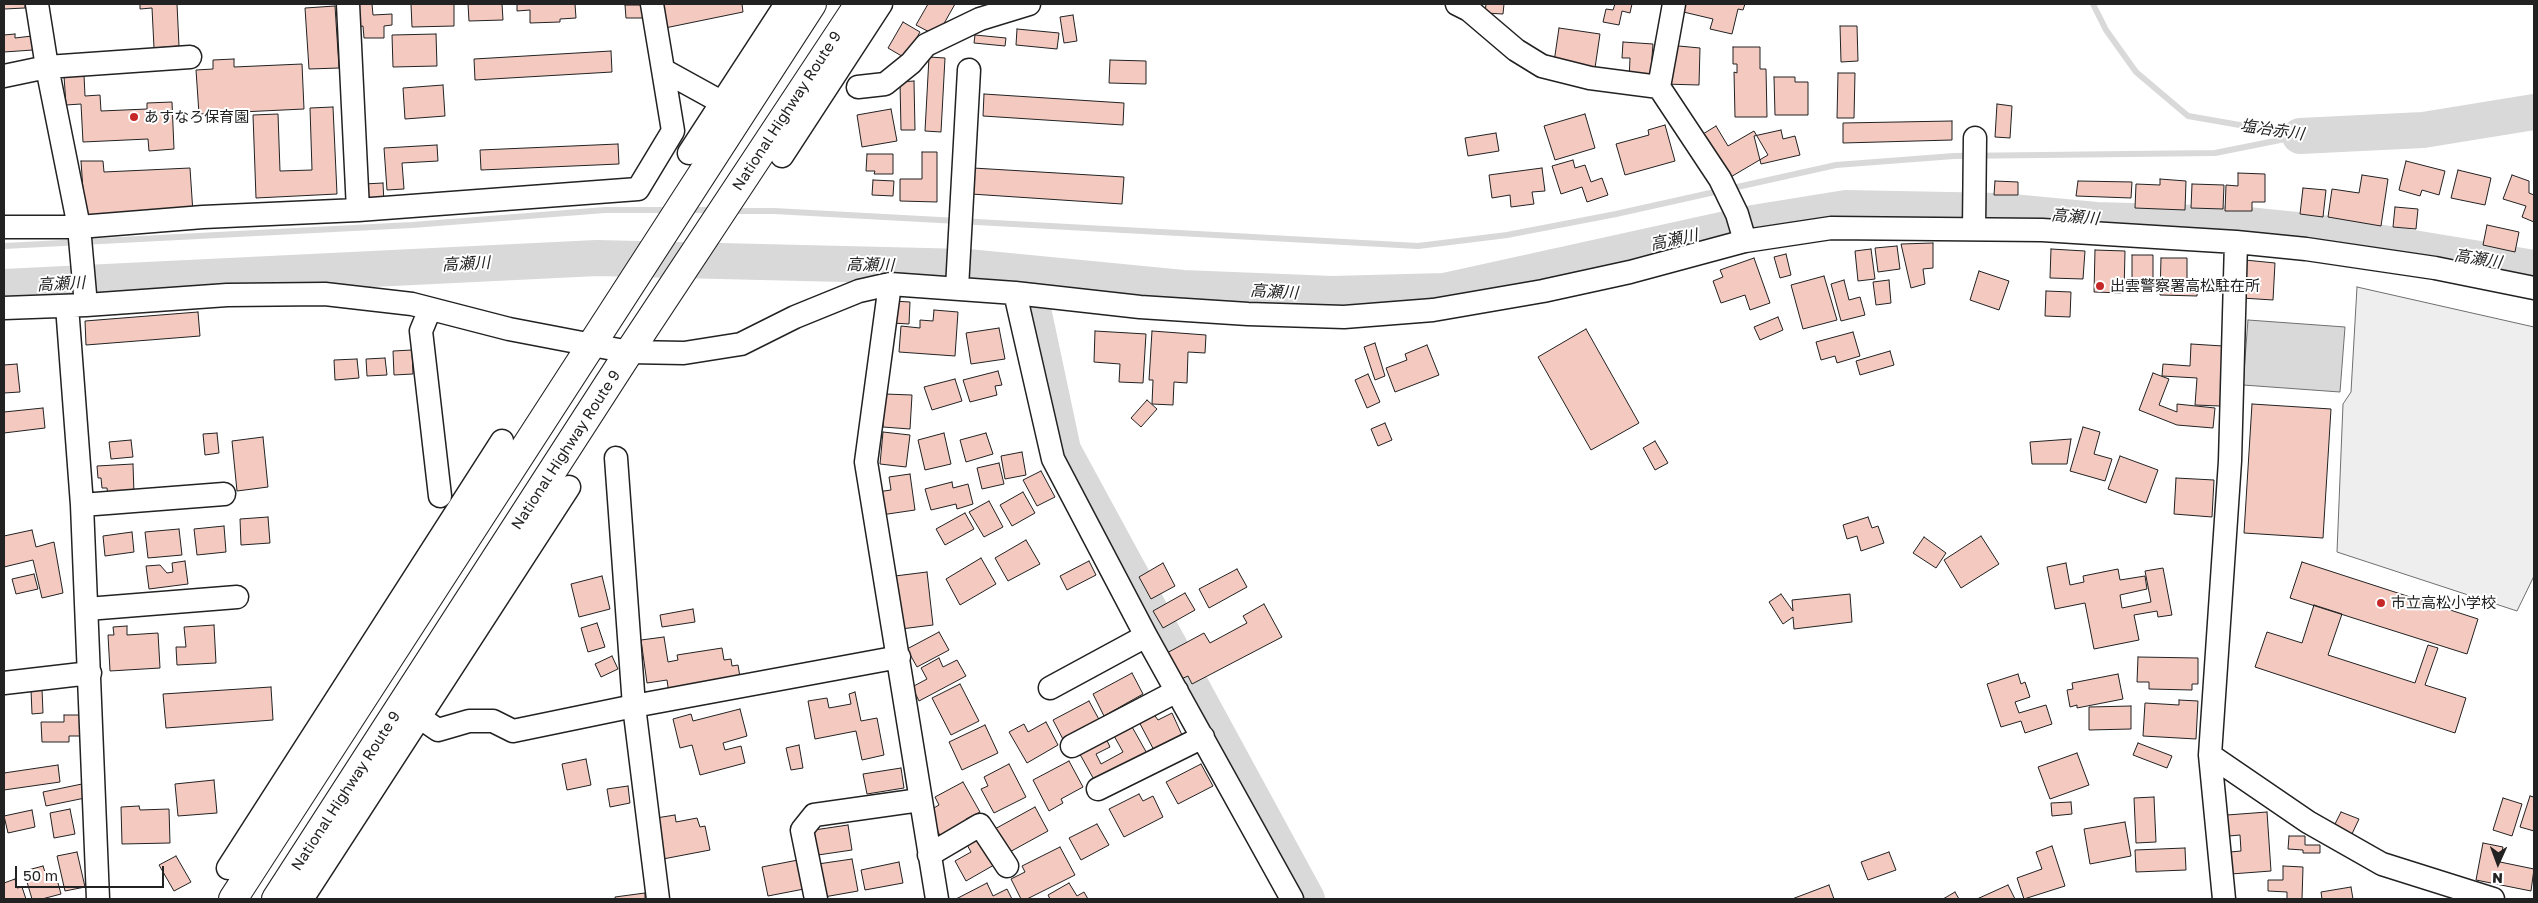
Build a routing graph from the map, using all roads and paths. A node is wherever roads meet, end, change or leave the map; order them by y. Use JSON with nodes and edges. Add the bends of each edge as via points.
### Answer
{"nodes":[{"id":1,"x":38,"y":4,"type":"edge"},
{"id":2,"x":348,"y":4,"type":"edge"},
{"id":3,"x":652,"y":4,"type":"edge"},
{"id":4,"x":786,"y":4,"type":"edge"},
{"id":5,"x":812,"y":4,"type":"edge"},
{"id":6,"x":859,"y":4,"type":"edge"},
{"id":7,"x":881,"y":4,"type":"edge"},
{"id":8,"x":1030,"y":4,"type":"edge"},
{"id":9,"x":1456,"y":4,"type":"edge"},
{"id":10,"x":1674,"y":4,"type":"edge"},
{"id":11,"x":977,"y":11,"type":"edge"},
{"id":12,"x":190,"y":57,"type":"dead end"},
{"id":13,"x":47,"y":67,"type":"junction"},
{"id":14,"x":663,"y":70,"type":"junction"},
{"id":15,"x":969,"y":70,"type":"dead end"},
{"id":16,"x":4,"y":76,"type":"edge"},
{"id":17,"x":858,"y":87,"type":"dead end"},
{"id":18,"x":1659,"y":87,"type":"junction"},
{"id":19,"x":718,"y":108,"type":"junction"},
{"id":20,"x":1975,"y":138,"type":"dead end"},
{"id":21,"x":776,"y":146,"type":"junction"},
{"id":22,"x":720,"y":149,"type":"junction"},
{"id":23,"x":688,"y":153,"type":"dead end"},
{"id":24,"x":358,"y":210,"type":"junction"},
{"id":25,"x":4,"y":227,"type":"edge"},
{"id":26,"x":80,"y":227,"type":"junction"},
{"id":27,"x":1974,"y":229,"type":"junction"},
{"id":28,"x":1744,"y":241,"type":"junction"},
{"id":29,"x":2236,"y":242,"type":"junction"},
{"id":30,"x":890,"y":284,"type":"junction"},
{"id":31,"x":957,"y":288,"type":"junction"},
{"id":32,"x":2534,"y":288,"type":"edge"},
{"id":33,"x":1015,"y":293,"type":"junction"},
{"id":34,"x":77,"y":306,"type":"junction"},
{"id":35,"x":4,"y":308,"type":"edge"},
{"id":36,"x":430,"y":309,"type":"junction"},
{"id":37,"x":593,"y":345,"type":"junction"},
{"id":38,"x":630,"y":352,"type":"junction"},
{"id":39,"x":502,"y":442,"type":"dead end"},
{"id":40,"x":616,"y":458,"type":"dead end"},
{"id":41,"x":569,"y":487,"type":"dead end"},
{"id":42,"x":224,"y":494,"type":"dead end"},
{"id":43,"x":440,"y":496,"type":"dead end"},
{"id":44,"x":82,"y":505,"type":"junction"},
{"id":45,"x":457,"y":555,"type":"junction"},
{"id":46,"x":492,"y":564,"type":"junction"},
{"id":47,"x":417,"y":575,"type":"junction"},
{"id":48,"x":238,"y":597,"type":"dead end"},
{"id":49,"x":87,"y":609,"type":"junction"},
{"id":50,"x":489,"y":610,"type":"junction"},
{"id":51,"x":1146,"y":636,"type":"junction"},
{"id":52,"x":899,"y":657,"type":"junction"},
{"id":53,"x":90,"y":673,"type":"junction"},
{"id":54,"x":4,"y":683,"type":"edge"},
{"id":55,"x":1050,"y":688,"type":"dead end"},
{"id":56,"x":1177,"y":691,"type":"junction"},
{"id":57,"x":634,"y":706,"type":"junction"},
{"id":58,"x":419,"y":717,"type":"junction"},
{"id":59,"x":1202,"y":737,"type":"junction"},
{"id":60,"x":1072,"y":746,"type":"dead end"},
{"id":61,"x":2210,"y":755,"type":"junction"},
{"id":62,"x":1098,"y":789,"type":"dead end"},
{"id":63,"x":920,"y":800,"type":"junction"},
{"id":64,"x":340,"y":840,"type":"junction"},
{"id":65,"x":305,"y":855,"type":"junction"},
{"id":66,"x":929,"y":855,"type":"junction"},
{"id":67,"x":1007,"y":866,"type":"dead end"},
{"id":68,"x":236,"y":882,"type":"edge"},
{"id":69,"x":98,"y":899,"type":"edge"},
{"id":70,"x":276,"y":899,"type":"edge"},
{"id":71,"x":302,"y":899,"type":"edge"},
{"id":72,"x":658,"y":899,"type":"edge"},
{"id":73,"x":816,"y":899,"type":"edge"},
{"id":74,"x":937,"y":899,"type":"edge"},
{"id":75,"x":1292,"y":899,"type":"edge"},
{"id":76,"x":2224,"y":899,"type":"edge"},
{"id":77,"x":2493,"y":899,"type":"edge"}],
"edges":[{"from":1,"to":13,"type":"street"},
{"from":2,"to":24,"type":"street"},
{"from":3,"to":14,"type":"street"},
{"from":4,"to":19,"type":"street"},
{"from":5,"to":22,"type":"highway"},
{"from":6,"to":21,"type":"highway","name":"National Highway Route 9"},
{"from":7,"to":21,"type":"street","via":[[804,121]]},
{"from":8,"to":11,"type":"street"},
{"from":9,"to":18,"type":"street","via":[[1542,66],[1590,78]]},
{"from":10,"to":18,"type":"street"},
{"from":11,"to":17,"type":"street","via":[[926,45],[911,63],[885,84]]},
{"from":12,"to":13,"type":"street"},
{"from":13,"to":16,"type":"street"},
{"from":13,"to":26,"type":"street"},
{"from":14,"to":19,"type":"street"},
{"from":14,"to":24,"type":"street","via":[[673,131],[638,189]]},
{"from":15,"to":31,"type":"street"},
{"from":18,"to":28,"type":"street","via":[[1720,179],[1737,214]]},
{"from":19,"to":22,"type":"street"},
{"from":19,"to":23,"type":"street"},
{"from":20,"to":27,"type":"street"},
{"from":21,"to":38,"type":"highway","name":"National Highway Route 9","via":[[734,192]]},
{"from":22,"to":37,"type":"highway"},
{"from":24,"to":26,"type":"street"},
{"from":25,"to":26,"type":"street"},
{"from":26,"to":34,"type":"street"},
{"from":27,"to":28,"type":"street","via":[[1831,228]]},
{"from":27,"to":29,"type":"street"},
{"from":28,"to":33,"type":"street","via":[[1630,272],[1543,291],[1433,310],[1344,317],[1150,307]]},
{"from":29,"to":32,"type":"street","via":[[2435,268]]},
{"from":29,"to":61,"type":"street","via":[[2230,461]]},
{"from":30,"to":31,"type":"street"},
{"from":30,"to":38,"type":"street","via":[[859,291],[795,317],[741,344],[684,353]]},
{"from":30,"to":52,"type":"street","via":[[866,462]]},
{"from":31,"to":33,"type":"street"},
{"from":33,"to":51,"type":"street","via":[[1053,459]]},
{"from":34,"to":35,"type":"street"},
{"from":34,"to":36,"type":"street","via":[[228,295],[325,294]]},
{"from":34,"to":44,"type":"street"},
{"from":36,"to":37,"type":"street"},
{"from":36,"to":43,"type":"street","via":[[421,330]]},
{"from":37,"to":38,"type":"street"},
{"from":37,"to":45,"type":"highway"},
{"from":38,"to":46,"type":"highway","name":"National Highway Route 9"},
{"from":39,"to":47,"type":"street"},
{"from":40,"to":57,"type":"street"},
{"from":41,"to":50,"type":"street"},
{"from":42,"to":44,"type":"street"},
{"from":44,"to":49,"type":"street"},
{"from":45,"to":47,"type":"street"},
{"from":45,"to":68,"type":"highway"},
{"from":46,"to":50,"type":"street"},
{"from":46,"to":65,"type":"highway","name":"National Highway Route 9"},
{"from":47,"to":68,"type":"street","via":[[248,837]]},
{"from":48,"to":49,"type":"street"},
{"from":49,"to":53,"type":"street"},
{"from":50,"to":58,"type":"street"},
{"from":51,"to":55,"type":"street"},
{"from":51,"to":56,"type":"street"},
{"from":52,"to":57,"type":"street"},
{"from":52,"to":63,"type":"street"},
{"from":53,"to":54,"type":"street"},
{"from":53,"to":69,"type":"street"},
{"from":56,"to":59,"type":"street"},
{"from":56,"to":60,"type":"street"},
{"from":57,"to":58,"type":"street","via":[[513,731],[493,721],[469,721],[438,730]]},
{"from":57,"to":72,"type":"street"},
{"from":58,"to":64,"type":"street"},
{"from":59,"to":62,"type":"street"},
{"from":59,"to":75,"type":"street"},
{"from":61,"to":76,"type":"street"},
{"from":61,"to":77,"type":"street","via":[[2308,822],[2382,864]]},
{"from":63,"to":66,"type":"street"},
{"from":63,"to":73,"type":"street","via":[[814,815],[802,830]]},
{"from":64,"to":65,"type":"street"},
{"from":64,"to":71,"type":"street"},
{"from":65,"to":70,"type":"highway","name":"National Highway Route 9"},
{"from":66,"to":67,"type":"street","via":[[980,825]]},
{"from":66,"to":74,"type":"street"}]}
